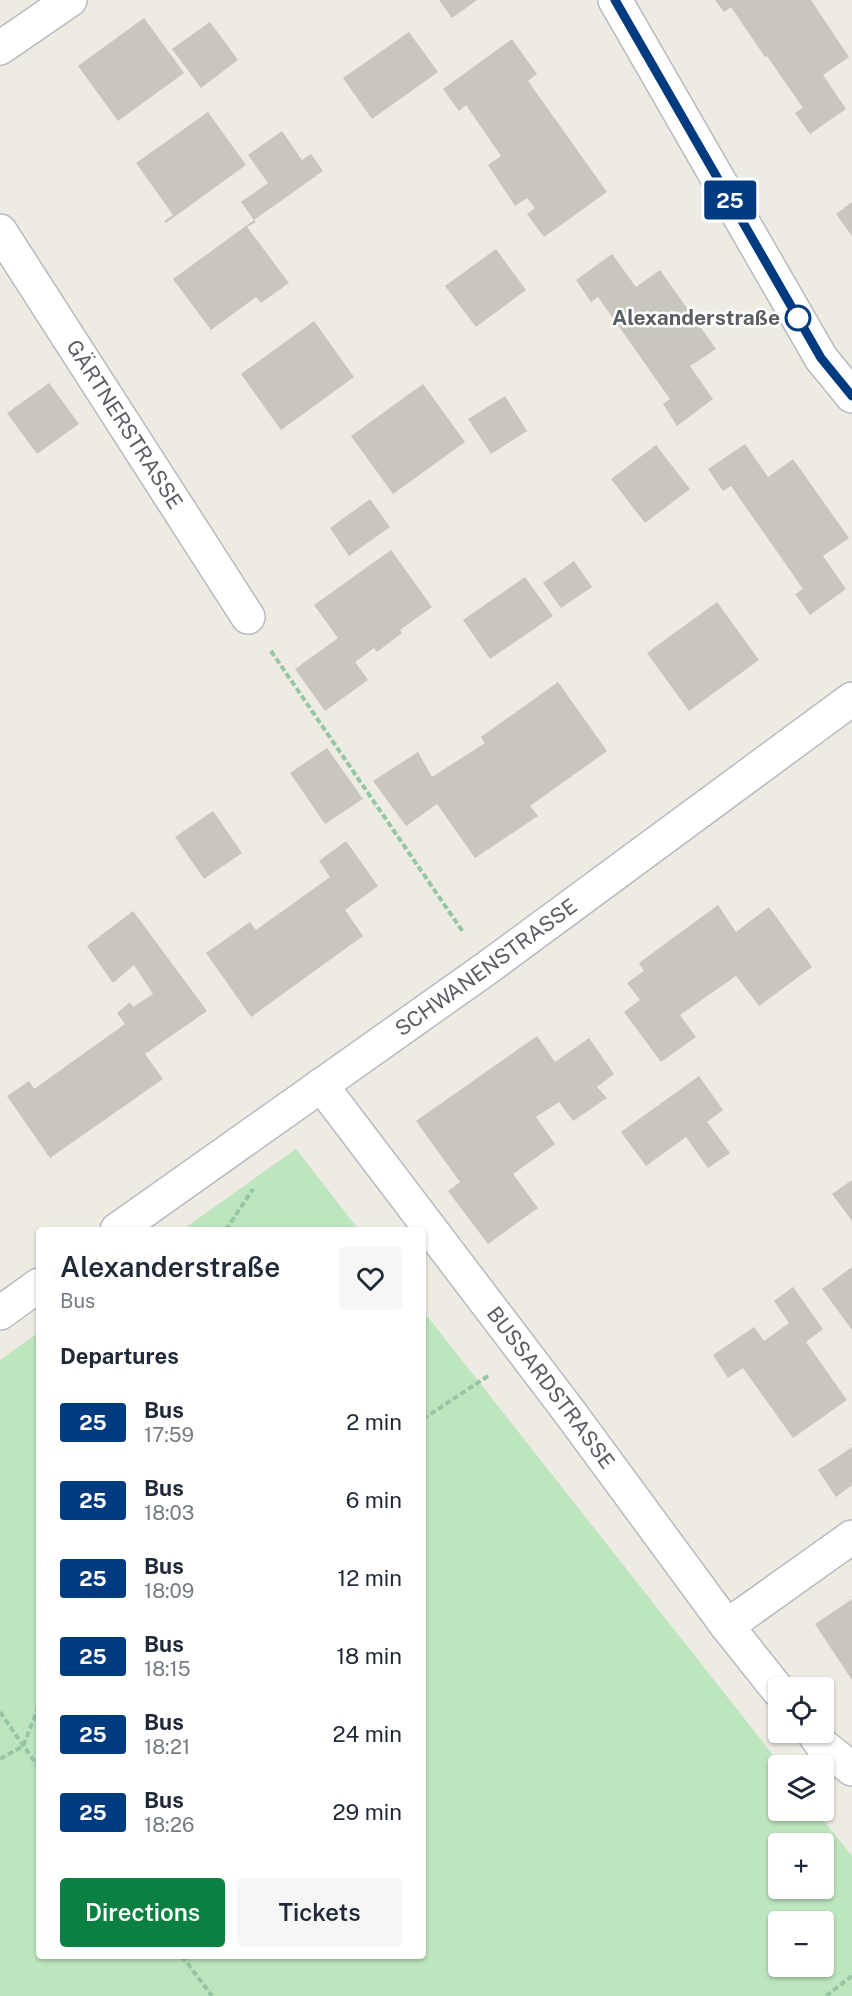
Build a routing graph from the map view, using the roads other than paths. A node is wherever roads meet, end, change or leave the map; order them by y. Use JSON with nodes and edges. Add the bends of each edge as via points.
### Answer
{"nodes":[{"id":1,"x":70,"y":0,"type":"edge"},
{"id":2,"x":615,"y":0,"type":"edge"},
{"id":3,"x":0,"y":48,"type":"edge"},
{"id":4,"x":0,"y":231,"type":"edge"},
{"id":5,"x":852,"y":396,"type":"edge"},
{"id":6,"x":249,"y":617,"type":"road end"},
{"id":7,"x":852,"y":699,"type":"edge"},
{"id":8,"x":321,"y":1085,"type":"junction"},
{"id":9,"x":121,"y":1227,"type":"edge"},
{"id":10,"x":36,"y":1287,"type":"edge"},
{"id":11,"x":0,"y":1313,"type":"edge"},
{"id":12,"x":852,"y":1537,"type":"edge"},
{"id":13,"x":727,"y":1626,"type":"junction"},
{"id":14,"x":768,"y":1677,"type":"edge"},
{"id":15,"x":821,"y":1743,"type":"edge"},
{"id":16,"x":852,"y":1769,"type":"edge"}],
"edges":[{"from":1,"to":3,"type":"street"},
{"from":2,"to":5,"type":"street","via":[[821,358]]},
{"from":4,"to":6,"type":"street","name":"GÄRTNERSTRASSE"},
{"from":7,"to":8,"type":"street","name":"SCHWANENSTRASSE"},
{"from":8,"to":9,"type":"street","name":"SCHWANENSTRASSE"},
{"from":8,"to":13,"type":"street","name":"BUSSARDSTRASSE"},
{"from":10,"to":11,"type":"street"},
{"from":12,"to":13,"type":"street"},
{"from":13,"to":14,"type":"street","name":"BUSSARDSTRASSE"},
{"from":15,"to":16,"type":"street"}]}
